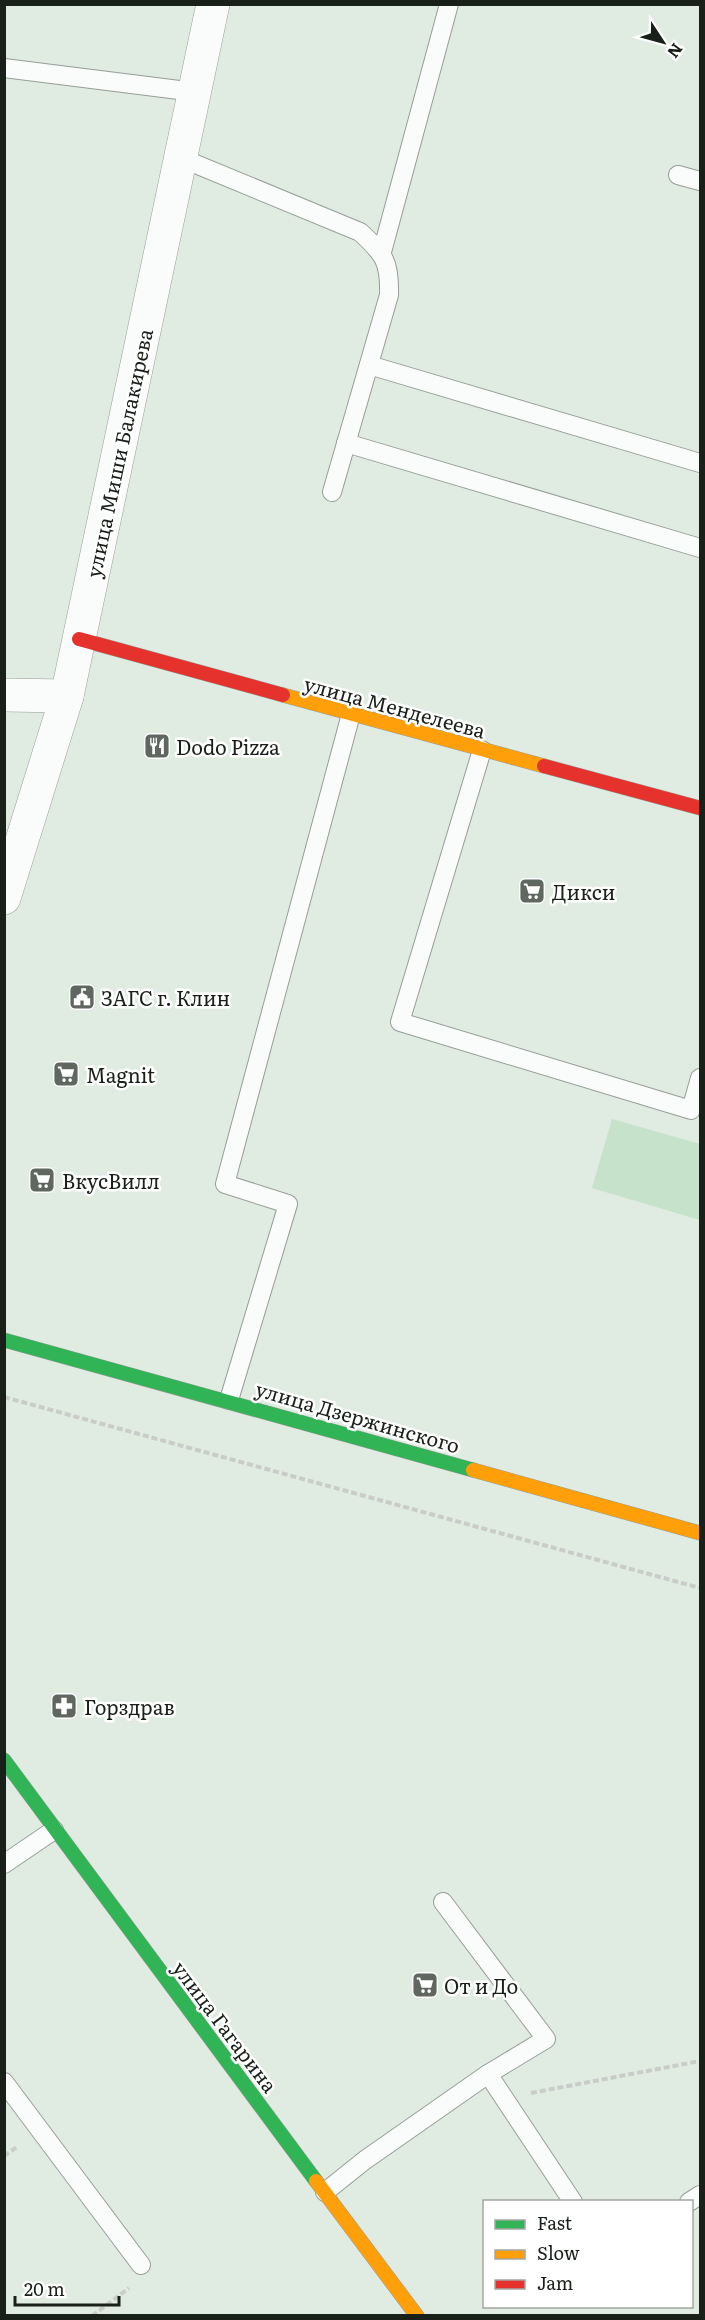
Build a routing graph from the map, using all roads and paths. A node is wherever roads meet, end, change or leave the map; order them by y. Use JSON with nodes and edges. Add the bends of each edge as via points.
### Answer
{"nodes":[{"id":1,"x":213,"y":4,"type":"edge"},
{"id":2,"x":450,"y":4,"type":"edge"},
{"id":3,"x":4,"y":68,"type":"edge"},
{"id":4,"x":195,"y":92,"type":"junction"},
{"id":5,"x":181,"y":158,"type":"junction"},
{"id":6,"x":678,"y":175,"type":"dead end"},
{"id":7,"x":700,"y":181,"type":"edge"},
{"id":8,"x":382,"y":252,"type":"junction"},
{"id":9,"x":369,"y":365,"type":"junction"},
{"id":10,"x":346,"y":443,"type":"junction"},
{"id":11,"x":700,"y":463,"type":"edge"},
{"id":12,"x":332,"y":492,"type":"dead end"},
{"id":13,"x":700,"y":548,"type":"edge"},
{"id":14,"x":79,"y":639,"type":"junction"},
{"id":15,"x":4,"y":695,"type":"edge"},
{"id":16,"x":67,"y":696,"type":"junction"},
{"id":17,"x":351,"y":714,"type":"junction"},
{"id":18,"x":482,"y":750,"type":"junction"},
{"id":19,"x":700,"y":808,"type":"edge"},
{"id":20,"x":4,"y":897,"type":"edge"},
{"id":21,"x":700,"y":1078,"type":"edge"},
{"id":22,"x":4,"y":1340,"type":"edge"},
{"id":23,"x":4,"y":1397,"type":"edge"},
{"id":24,"x":229,"y":1400,"type":"junction"},
{"id":25,"x":700,"y":1533,"type":"edge"},
{"id":26,"x":700,"y":1588,"type":"edge"},
{"id":27,"x":4,"y":1760,"type":"edge"},
{"id":28,"x":54,"y":1830,"type":"junction"},
{"id":29,"x":4,"y":1864,"type":"edge"},
{"id":30,"x":443,"y":1902,"type":"dead end"},
{"id":31,"x":700,"y":2061,"type":"edge"},
{"id":32,"x":488,"y":2074,"type":"junction"},
{"id":33,"x":4,"y":2082,"type":"edge"},
{"id":34,"x":504,"y":2098,"type":"junction"},
{"id":35,"x":325,"y":2192,"type":"junction"},
{"id":36,"x":572,"y":2200,"type":"edge"},
{"id":37,"x":141,"y":2265,"type":"dead end"},
{"id":38,"x":134,"y":2284,"type":"dead end"},
{"id":39,"x":92,"y":2316,"type":"edge"},
{"id":40,"x":417,"y":2316,"type":"edge"}],
"edges":[{"from":1,"to":4,"type":"street","name":"улица Миши Балакирева"},
{"from":2,"to":8,"type":"lane"},
{"from":3,"to":4,"type":"lane"},
{"from":4,"to":5,"type":"street","name":"улица Миши Балакирева"},
{"from":5,"to":8,"type":"lane","via":[[360,232]]},
{"from":5,"to":14,"type":"street","name":"улица Миши Балакирева"},
{"from":6,"to":7,"type":"lane"},
{"from":8,"to":9,"type":"lane","via":[[390,272],[389,295]]},
{"from":9,"to":10,"type":"lane"},
{"from":9,"to":11,"type":"lane"},
{"from":10,"to":12,"type":"lane"},
{"from":10,"to":13,"type":"lane"},
{"from":14,"to":16,"type":"street","name":"улица Миши Балакирева"},
{"from":14,"to":17,"type":"street","name":"улица Менделеева"},
{"from":15,"to":16,"type":"street"},
{"from":16,"to":20,"type":"street","name":"улица Миши Балакирева"},
{"from":17,"to":18,"type":"street","name":"улица Менделеева"},
{"from":17,"to":24,"type":"lane","via":[[225,1184],[288,1204]]},
{"from":18,"to":19,"type":"street","name":"улица Менделеева"},
{"from":18,"to":21,"type":"lane","via":[[399,1022],[691,1110]]},
{"from":22,"to":24,"type":"street","name":"улица Дзержинского"},
{"from":23,"to":26,"type":"path"},
{"from":24,"to":25,"type":"street","name":"улица Дзержинского"},
{"from":27,"to":28,"type":"street","name":"улица Гагарина"},
{"from":28,"to":29,"type":"lane"},
{"from":28,"to":35,"type":"street","name":"улица Гагарина"},
{"from":30,"to":32,"type":"lane","via":[[546,2039]]},
{"from":31,"to":34,"type":"path"},
{"from":32,"to":34,"type":"lane"},
{"from":32,"to":35,"type":"lane"},
{"from":33,"to":37,"type":"lane"},
{"from":34,"to":36,"type":"lane"},
{"from":35,"to":40,"type":"street","name":"улица Гагарина"},
{"from":38,"to":39,"type":"path"}]}
